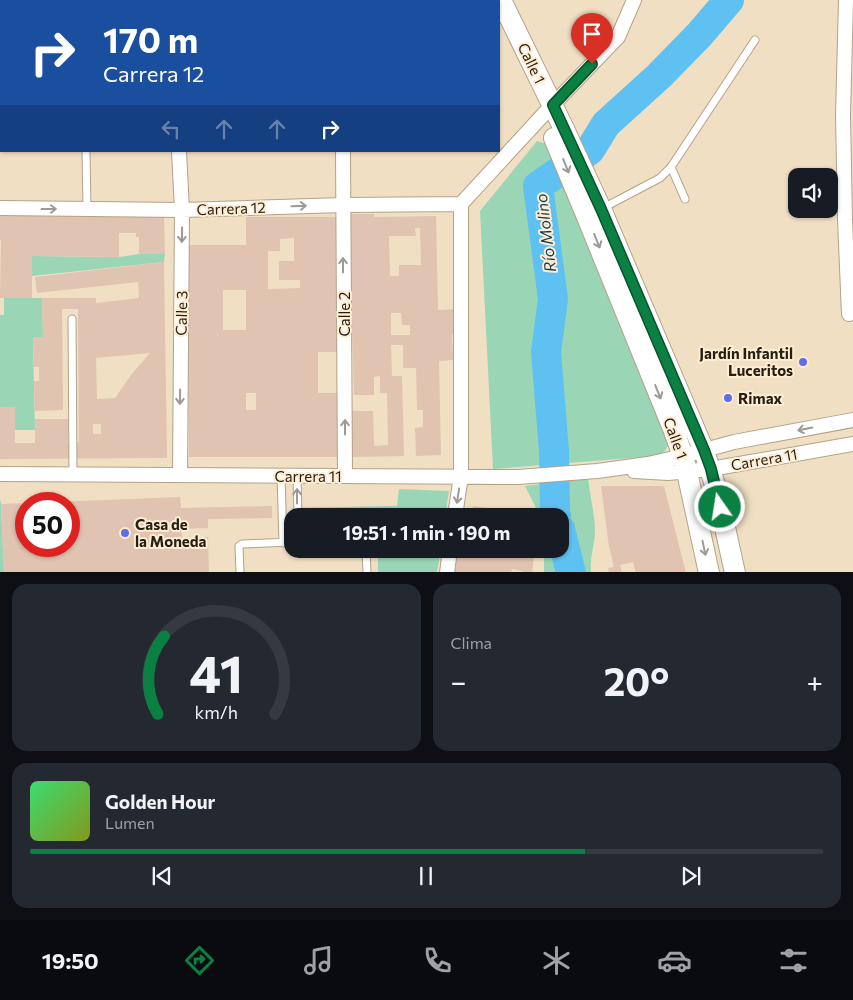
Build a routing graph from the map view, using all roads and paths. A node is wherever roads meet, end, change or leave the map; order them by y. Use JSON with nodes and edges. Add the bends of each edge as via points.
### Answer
{"nodes":[{"id":1,"x":502,"y":0,"type":"edge"},
{"id":2,"x":634,"y":0,"type":"edge"},
{"id":3,"x":846,"y":0,"type":"edge"},
{"id":4,"x":500,"y":26,"type":"edge"},
{"id":5,"x":755,"y":40,"type":"dead end"},
{"id":6,"x":548,"y":110,"type":"junction"},
{"id":7,"x":848,"y":114,"type":"edge"},
{"id":8,"x":86,"y":152,"type":"edge"},
{"id":9,"x":179,"y":152,"type":"edge"},
{"id":10,"x":343,"y":152,"type":"edge"},
{"id":11,"x":671,"y":167,"type":"junction"},
{"id":12,"x":685,"y":199,"type":"dead end"},
{"id":13,"x":461,"y":204,"type":"junction"},
{"id":14,"x":343,"y":205,"type":"junction"},
{"id":15,"x":0,"y":208,"type":"edge"},
{"id":16,"x":87,"y":209,"type":"junction"},
{"id":17,"x":182,"y":210,"type":"junction"},
{"id":18,"x":594,"y":213,"type":"junction"},
{"id":19,"x":849,"y":220,"type":"edge"},
{"id":20,"x":849,"y":314,"type":"dead end"},
{"id":21,"x":72,"y":319,"type":"dead end"},
{"id":22,"x":853,"y":420,"type":"edge"},
{"id":23,"x":853,"y":444,"type":"edge"},
{"id":24,"x":704,"y":450,"type":"junction"},
{"id":25,"x":685,"y":464,"type":"junction"},
{"id":26,"x":711,"y":469,"type":"junction"},
{"id":27,"x":0,"y":474,"type":"edge"},
{"id":28,"x":73,"y":475,"type":"junction"},
{"id":29,"x":180,"y":475,"type":"junction"},
{"id":30,"x":281,"y":475,"type":"junction"},
{"id":31,"x":298,"y":476,"type":"junction"},
{"id":32,"x":345,"y":476,"type":"junction"},
{"id":33,"x":461,"y":476,"type":"junction"},
{"id":34,"x":298,"y":508,"type":"edge"},
{"id":35,"x":456,"y":508,"type":"edge"},
{"id":36,"x":283,"y":543,"type":"joint"},
{"id":37,"x":366,"y":558,"type":"edge"},
{"id":38,"x":448,"y":558,"type":"edge"},
{"id":39,"x":240,"y":572,"type":"edge"},
{"id":40,"x":367,"y":572,"type":"edge"},
{"id":41,"x":446,"y":572,"type":"edge"},
{"id":42,"x":709,"y":572,"type":"edge"},
{"id":43,"x":734,"y":572,"type":"edge"}],
"edges":[{"from":1,"to":6,"type":"main road","name":"Calle 1"},
{"from":2,"to":6,"type":"street","via":[[618,37]]},
{"from":3,"to":7,"type":"street"},
{"from":4,"to":6,"type":"main road","name":"Calle 1"},
{"from":5,"to":11,"type":"lane"},
{"from":6,"to":13,"type":"street"},
{"from":6,"to":18,"type":"main road","name":"Calle 1"},
{"from":7,"to":19,"type":"street"},
{"from":8,"to":16,"type":"lane"},
{"from":9,"to":17,"type":"street","name":"Calle 3"},
{"from":10,"to":14,"type":"street","name":"Calle 2"},
{"from":11,"to":12,"type":"lane"},
{"from":11,"to":18,"type":"lane","via":[[660,178]]},
{"from":13,"to":14,"type":"street","name":"Carrera 12"},
{"from":13,"to":33,"type":"street"},
{"from":17,"to":14,"type":"street","name":"Carrera 12","one_way":true},
{"from":32,"to":14,"type":"street","name":"Calle 2","one_way":true},
{"from":15,"to":16,"type":"street","name":"Carrera 12","one_way":true},
{"from":16,"to":17,"type":"street","name":"Carrera 12"},
{"from":17,"to":29,"type":"street","name":"Calle 3","one_way":true},
{"from":18,"to":24,"type":"main road","name":"Calle 1"},
{"from":18,"to":25,"type":"main road","name":"Calle 1","one_way":true},
{"from":19,"to":20,"type":"street"},
{"from":21,"to":28,"type":"lane"},
{"from":22,"to":24,"type":"street","name":"Carrera 11","one_way":true},
{"from":23,"to":26,"type":"street","name":"Carrera 11"},
{"from":24,"to":25,"type":"street","name":"Carrera 11"},
{"from":24,"to":26,"type":"main road","name":"Calle 1"},
{"from":25,"to":26,"type":"street","name":"Carrera 11"},
{"from":25,"to":33,"type":"street","name":"Carrera 11","via":[[518,477]]},
{"from":25,"to":42,"type":"main road","name":"Calle 1","one_way":true},
{"from":26,"to":43,"type":"main road","name":"Calle 1"},
{"from":27,"to":28,"type":"street","name":"Carrera 11"},
{"from":28,"to":29,"type":"street","name":"Carrera 11"},
{"from":29,"to":30,"type":"street","name":"Carrera 11"},
{"from":30,"to":31,"type":"street","name":"Carrera 11"},
{"from":30,"to":36,"type":"lane"},
{"from":31,"to":32,"type":"street","name":"Carrera 11"},
{"from":34,"to":31,"type":"lane","one_way":true},
{"from":32,"to":33,"type":"street","name":"Carrera 11"},
{"from":33,"to":35,"type":"street","one_way":true},
{"from":36,"to":39,"type":"lane","via":[[240,545]]},
{"from":37,"to":40,"type":"lane"},
{"from":38,"to":41,"type":"street"}]}
